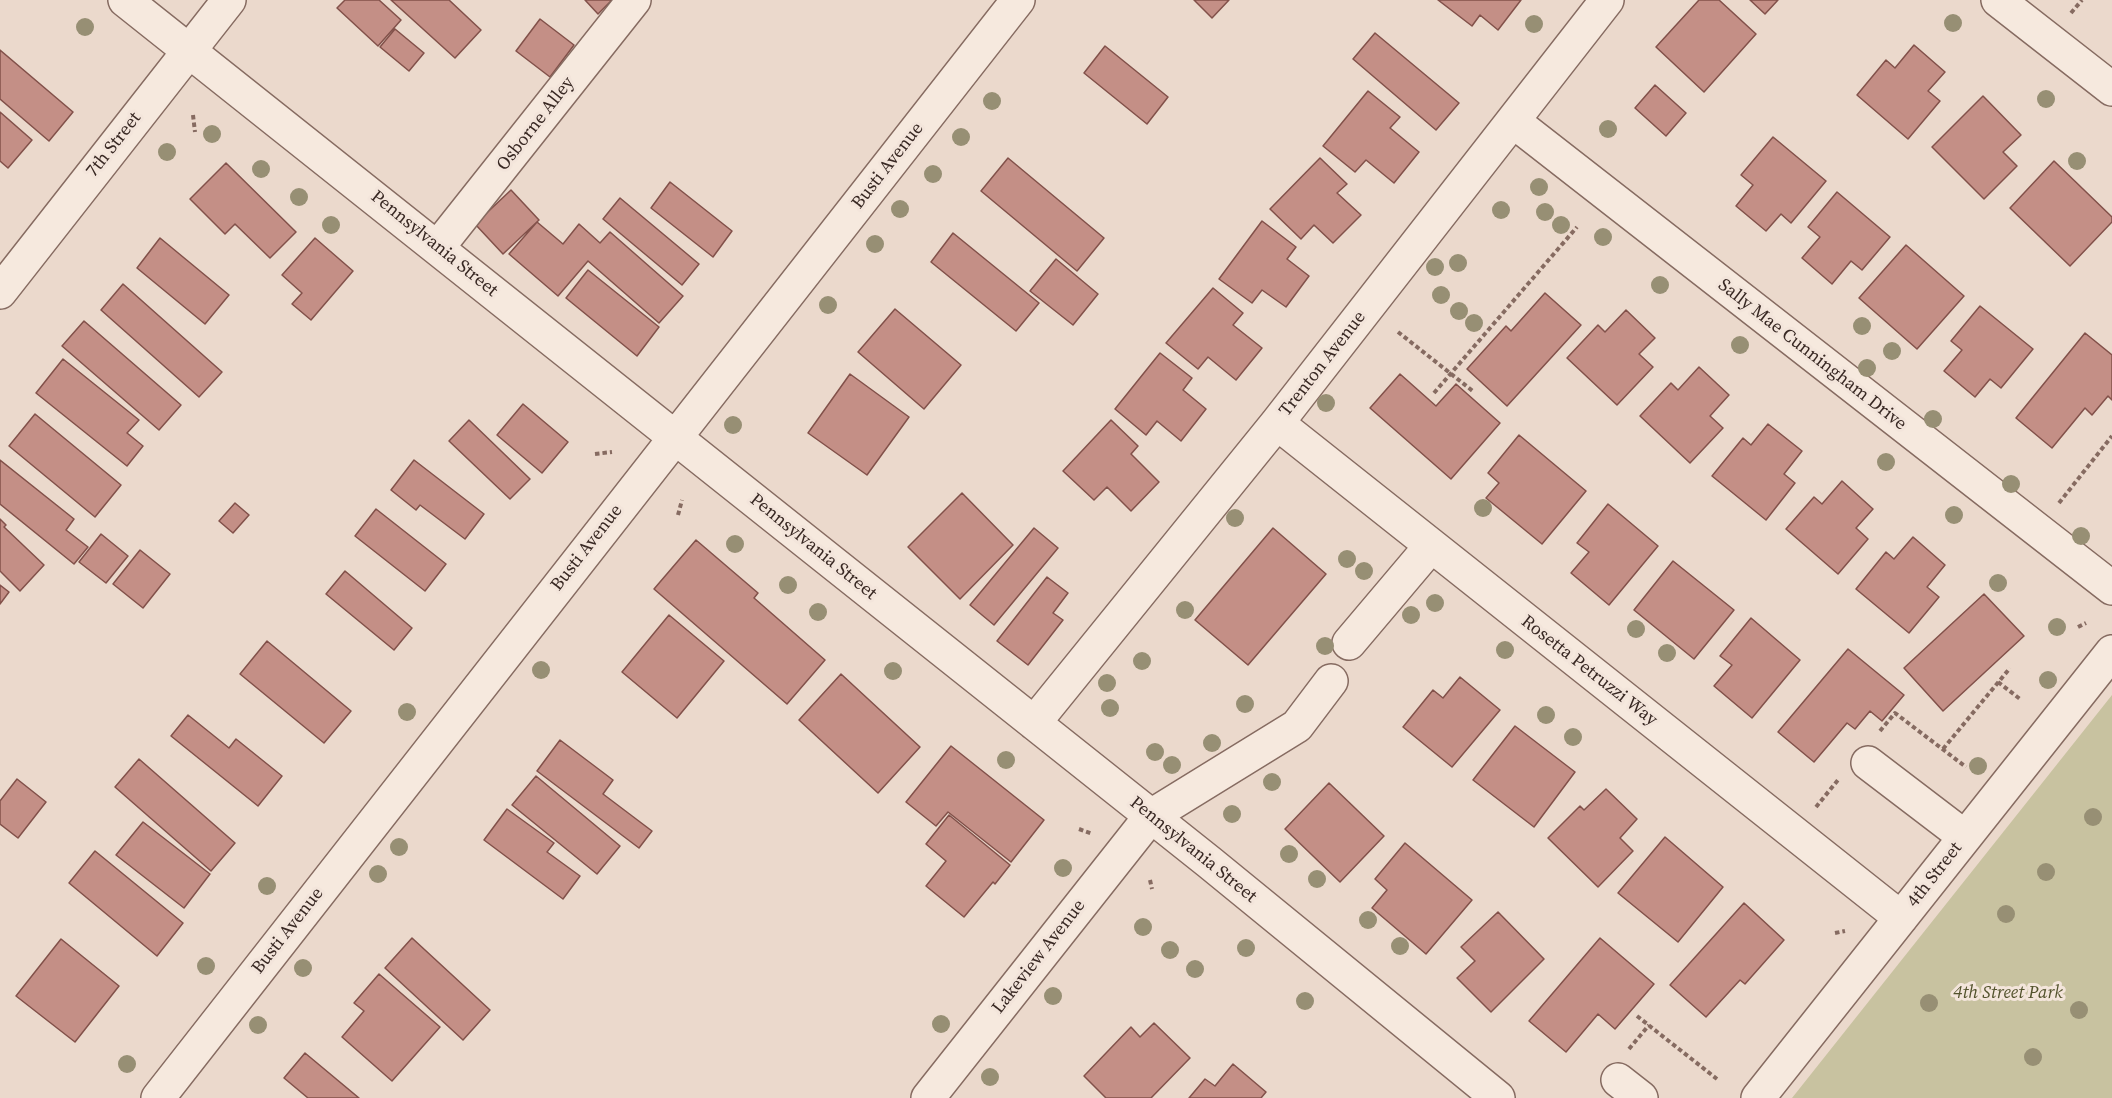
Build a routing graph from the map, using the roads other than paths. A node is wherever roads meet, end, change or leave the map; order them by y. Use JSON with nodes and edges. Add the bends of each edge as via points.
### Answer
{"nodes":[{"id":1,"x":126,"y":0,"type":"edge"},
{"id":2,"x":229,"y":0,"type":"edge"},
{"id":3,"x":634,"y":0,"type":"edge"},
{"id":4,"x":1018,"y":0,"type":"edge"},
{"id":5,"x":1607,"y":0,"type":"edge"},
{"id":6,"x":1998,"y":0,"type":"edge"},
{"id":7,"x":188,"y":50,"type":"junction"},
{"id":8,"x":2112,"y":90,"type":"edge"},
{"id":9,"x":1513,"y":121,"type":"junction"},
{"id":10,"x":438,"y":247,"type":"junction"},
{"id":11,"x":0,"y":292,"type":"edge"},
{"id":12,"x":1277,"y":423,"type":"junction"},
{"id":13,"x":675,"y":437,"type":"junction"},
{"id":14,"x":1431,"y":546,"type":"junction"},
{"id":15,"x":2112,"y":588,"type":"edge"},
{"id":16,"x":1349,"y":643,"type":"dead end"},
{"id":17,"x":2112,"y":652,"type":"edge"},
{"id":18,"x":1331,"y":681,"type":"dead end"},
{"id":19,"x":1034,"y":723,"type":"junction"},
{"id":20,"x":1868,"y":763,"type":"dead end"},
{"id":21,"x":1150,"y":816,"type":"junction"},
{"id":22,"x":1965,"y":837,"type":"junction"},
{"id":23,"x":1901,"y":918,"type":"junction"},
{"id":24,"x":158,"y":1098,"type":"edge"},
{"id":25,"x":928,"y":1098,"type":"edge"},
{"id":26,"x":1498,"y":1098,"type":"edge"},
{"id":27,"x":1758,"y":1098,"type":"edge"}],
"edges":[{"from":1,"to":7,"type":"street","name":"Pennsylvania Street"},
{"from":2,"to":7,"type":"street","name":"7th Street"},
{"from":3,"to":10,"type":"street","name":"Osborne Alley"},
{"from":4,"to":13,"type":"street","name":"Busti Avenue"},
{"from":5,"to":9,"type":"street","name":"Trenton Avenue"},
{"from":6,"to":8,"type":"street"},
{"from":7,"to":10,"type":"street","name":"Pennsylvania Street"},
{"from":7,"to":11,"type":"street","name":"7th Street"},
{"from":9,"to":12,"type":"street","name":"Trenton Avenue"},
{"from":9,"to":15,"type":"street","name":"Sally Mae Cunningham Drive"},
{"from":10,"to":13,"type":"street","name":"Pennsylvania Street"},
{"from":12,"to":14,"type":"street","name":"Rosetta Petruzzi Way"},
{"from":12,"to":19,"type":"street","name":"Trenton Avenue"},
{"from":13,"to":19,"type":"street","name":"Pennsylvania Street"},
{"from":13,"to":24,"type":"street","name":"Busti Avenue"},
{"from":14,"to":16,"type":"street"},
{"from":14,"to":23,"type":"street","name":"Rosetta Petruzzi Way"},
{"from":17,"to":22,"type":"street","name":"4th Street"},
{"from":18,"to":21,"type":"street","via":[[1297,726]]},
{"from":19,"to":21,"type":"street","name":"Pennsylvania Street"},
{"from":20,"to":22,"type":"street"},
{"from":21,"to":25,"type":"street","name":"Lakeview Avenue"},
{"from":21,"to":26,"type":"street","name":"Pennsylvania Street"},
{"from":22,"to":23,"type":"street","name":"4th Street"},
{"from":23,"to":27,"type":"street","name":"4th Street"}]}
